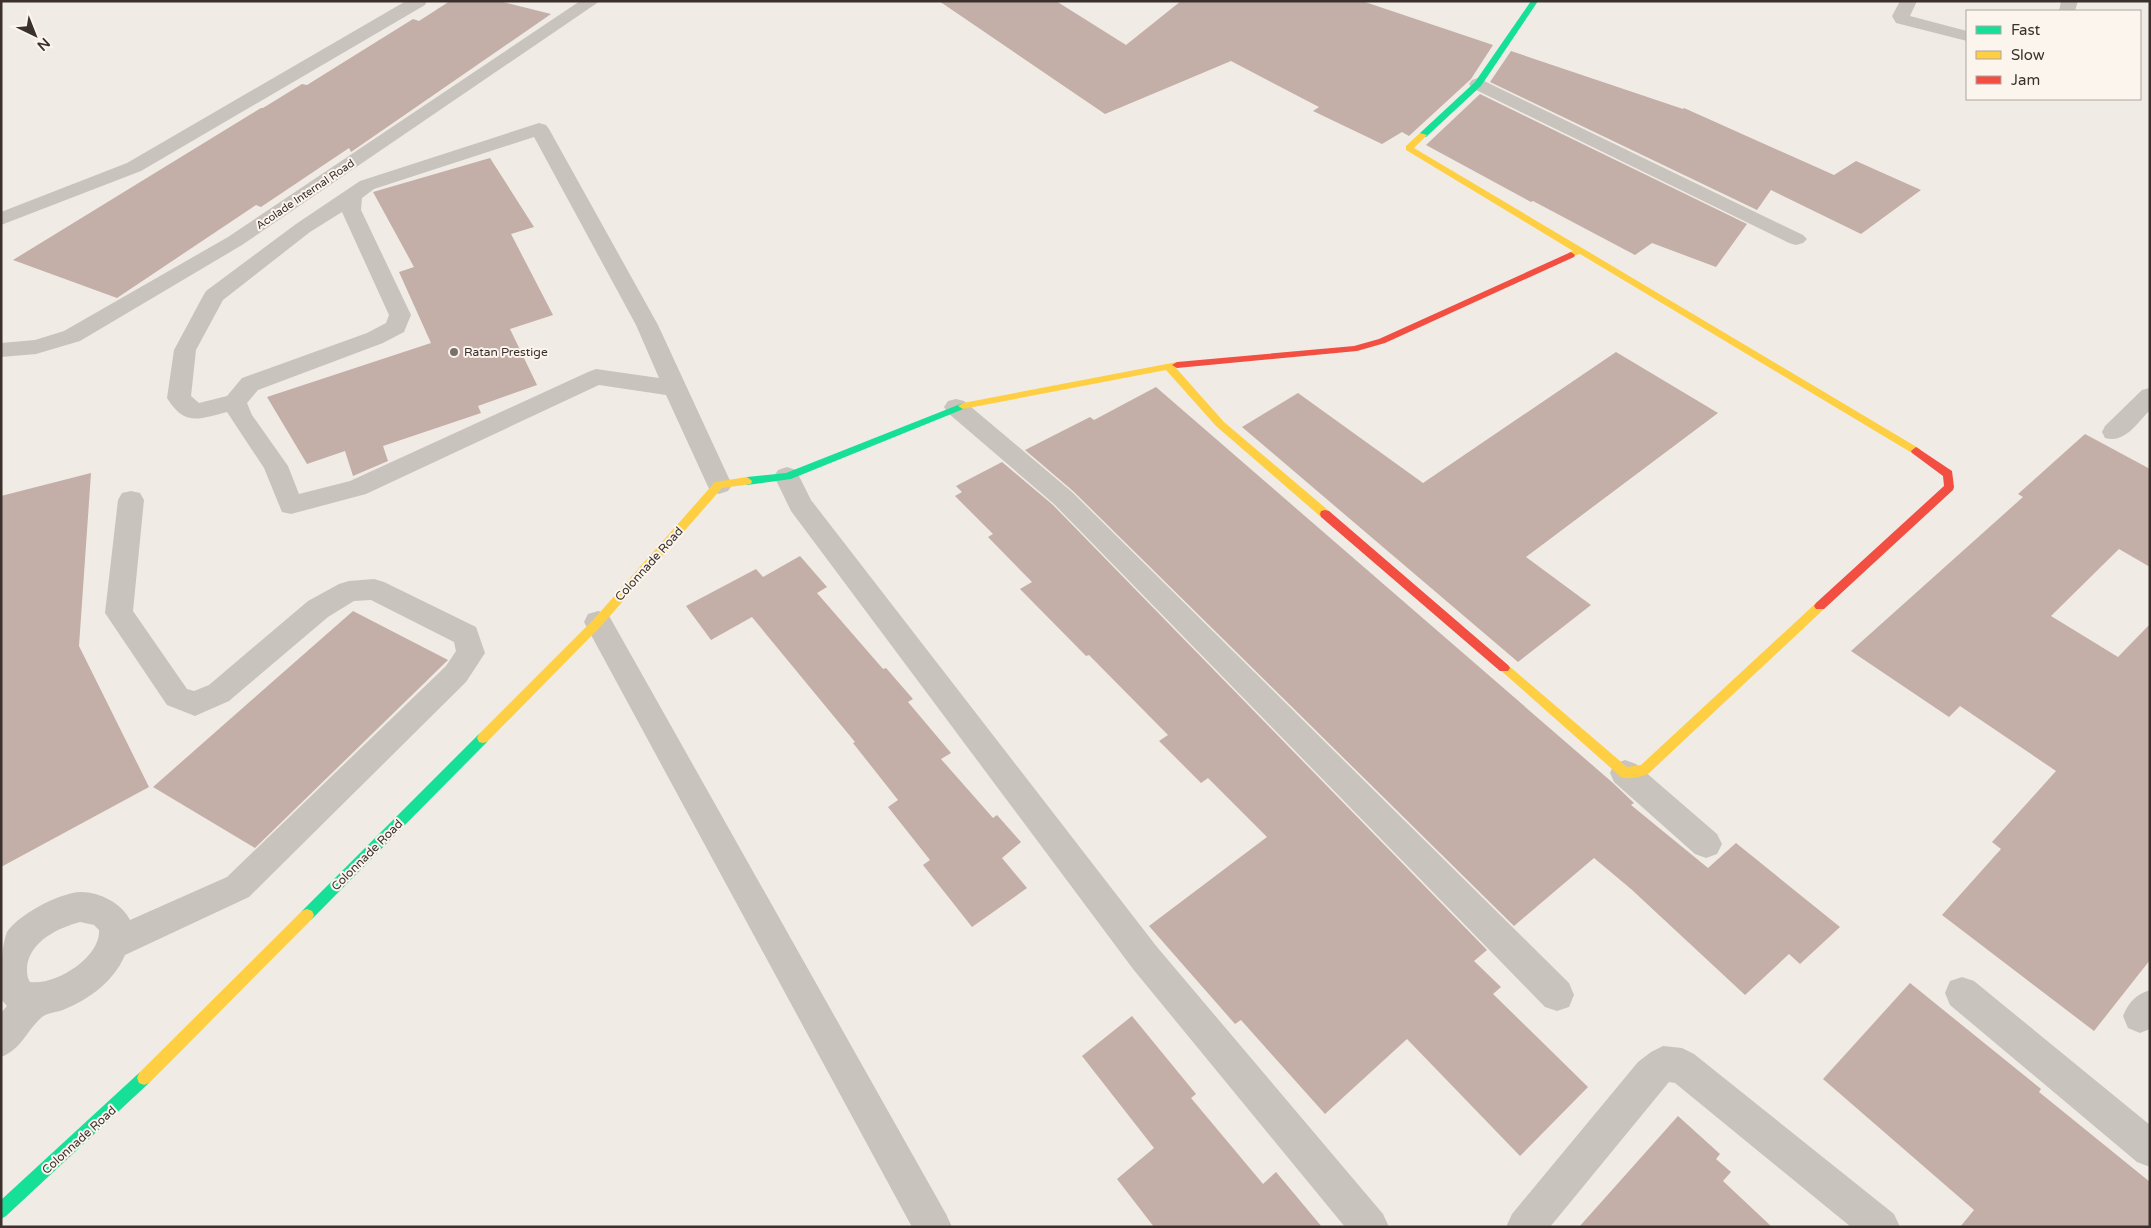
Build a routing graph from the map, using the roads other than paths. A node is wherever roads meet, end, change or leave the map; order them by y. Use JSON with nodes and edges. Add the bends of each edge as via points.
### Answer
{"nodes":[{"id":1,"x":419,"y":1,"type":"edge"},
{"id":2,"x":592,"y":1,"type":"edge"},
{"id":3,"x":1535,"y":1,"type":"edge"},
{"id":4,"x":1909,"y":1,"type":"edge"},
{"id":5,"x":1966,"y":36,"type":"edge"},
{"id":6,"x":1478,"y":84,"type":"junction"},
{"id":7,"x":352,"y":196,"type":"junction"},
{"id":8,"x":1,"y":219,"type":"edge"},
{"id":9,"x":1796,"y":239,"type":"dead end"},
{"id":10,"x":1580,"y":251,"type":"junction"},
{"id":11,"x":1,"y":350,"type":"edge"},
{"id":12,"x":1168,"y":366,"type":"junction"},
{"id":13,"x":675,"y":388,"type":"junction"},
{"id":14,"x":2150,"y":396,"type":"edge"},
{"id":15,"x":235,"y":402,"type":"junction"},
{"id":16,"x":956,"y":407,"type":"junction"},
{"id":17,"x":2114,"y":432,"type":"dead end"},
{"id":18,"x":787,"y":476,"type":"junction"},
{"id":19,"x":719,"y":485,"type":"junction"},
{"id":20,"x":131,"y":500,"type":"dead end"},
{"id":21,"x":598,"y":622,"type":"junction"},
{"id":22,"x":1625,"y":773,"type":"junction"},
{"id":23,"x":1706,"y":844,"type":"dead end"},
{"id":24,"x":113,"y":944,"type":"junction"},
{"id":25,"x":4,"y":960,"type":"edge"},
{"id":26,"x":1962,"y":993,"type":"dead end"},
{"id":27,"x":1557,"y":995,"type":"dead end"},
{"id":28,"x":34,"y":1000,"type":"junction"},
{"id":29,"x":1,"y":1040,"type":"edge"},
{"id":30,"x":2150,"y":1149,"type":"edge"},
{"id":31,"x":1,"y":1211,"type":"edge"},
{"id":32,"x":933,"y":1227,"type":"edge"},
{"id":33,"x":1370,"y":1227,"type":"edge"},
{"id":34,"x":1524,"y":1227,"type":"edge"},
{"id":35,"x":1881,"y":1227,"type":"edge"}],
"edges":[{"from":1,"to":8,"type":"street","via":[[134,167]]},
{"from":2,"to":11,"type":"street","name":"Acolade Internal Road","via":[[236,241],[72,336],[36,347]]},
{"from":3,"to":6,"type":"street"},
{"from":4,"to":5,"type":"street","via":[[1902,19]]},
{"from":6,"to":9,"type":"street"},
{"from":6,"to":10,"type":"street","via":[[1409,148]]},
{"from":7,"to":13,"type":"street","via":[[367,185],[539,129],[647,325]]},
{"from":7,"to":15,"type":"street","via":[[351,210],[400,315],[396,327],[375,338],[250,384]]},
{"from":7,"to":15,"type":"street","via":[[303,228],[214,296],[185,350],[179,398],[195,412]]},
{"from":10,"to":12,"type":"street","via":[[1382,341],[1354,350]]},
{"from":10,"to":22,"type":"street","via":[[1929,459],[1948,474],[1949,487],[1644,770]]},
{"from":12,"to":16,"type":"street"},
{"from":12,"to":22,"type":"street","via":[[1220,424]]},
{"from":13,"to":15,"type":"street","via":[[596,377],[357,488],[291,505],[276,466],[241,417]]},
{"from":13,"to":19,"type":"street"},
{"from":14,"to":17,"type":"street"},
{"from":16,"to":18,"type":"street"},
{"from":16,"to":27,"type":"street","via":[[1063,498]]},
{"from":18,"to":19,"type":"street"},
{"from":18,"to":33,"type":"street","via":[[800,504],[1145,958]]},
{"from":19,"to":21,"type":"street","name":"Colonnade Road"},
{"from":20,"to":24,"type":"street","via":[[119,614],[177,697],[195,704],[219,693],[318,609],[349,591],[374,589],[457,630],[466,635],[471,652],[456,674],[238,887]]},
{"from":21,"to":31,"type":"street","name":"Colonnade Road","via":[[128,1095]]},
{"from":21,"to":32,"type":"street"},
{"from":22,"to":23,"type":"street"},
{"from":24,"to":25,"type":"street","via":[[115,924],[107,914],[96,908],[80,907],[44,920],[27,933]]},
{"from":24,"to":28,"type":"street","via":[[100,968],[86,981],[51,999]]},
{"from":25,"to":28,"type":"street","via":[[5,979],[10,990],[20,997]]},
{"from":26,"to":30,"type":"street"},
{"from":28,"to":29,"type":"street"},
{"from":34,"to":35,"type":"street","via":[[1663,1064],[1682,1066]]}]}
